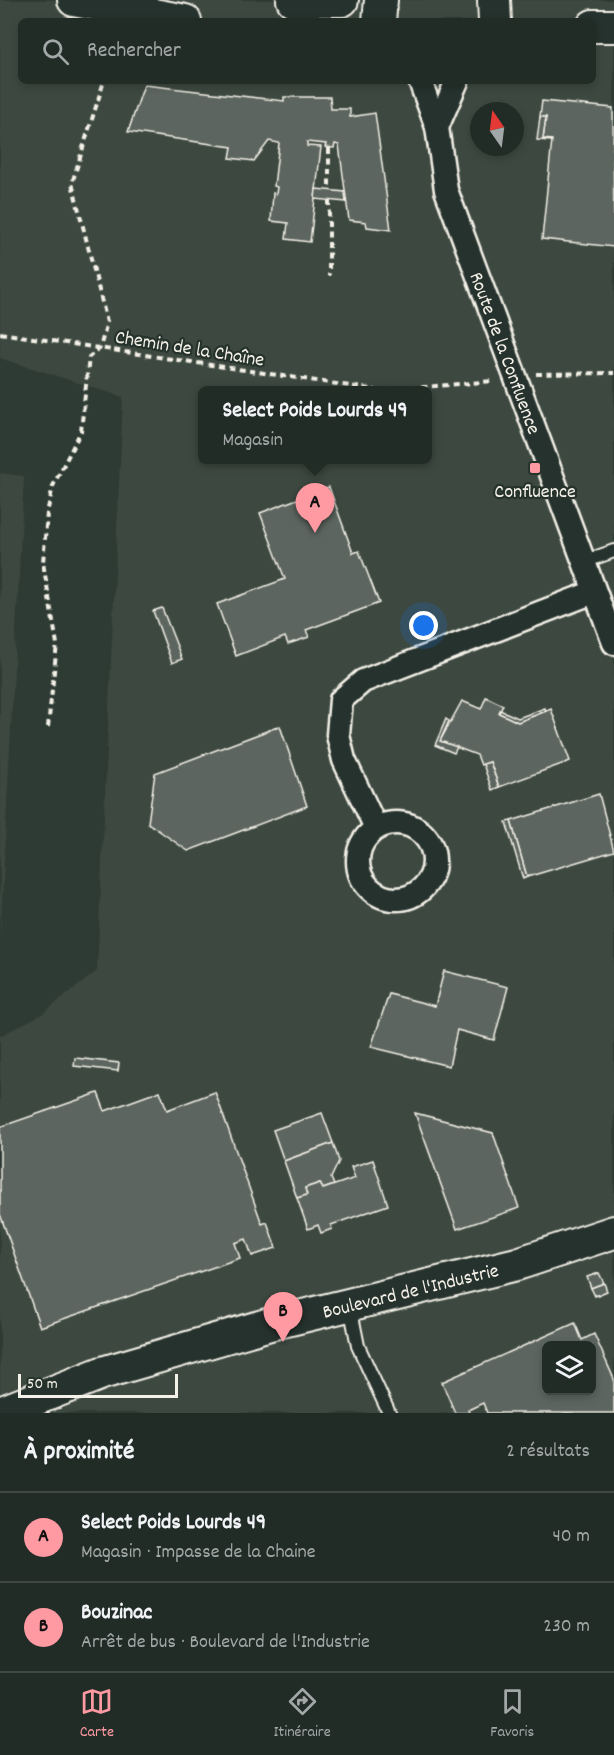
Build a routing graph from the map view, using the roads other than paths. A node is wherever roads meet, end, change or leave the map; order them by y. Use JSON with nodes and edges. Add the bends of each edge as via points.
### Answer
{"nodes":[{"id":1,"x":74,"y":0,"type":"edge"},
{"id":2,"x":293,"y":0,"type":"edge"},
{"id":3,"x":342,"y":0,"type":"edge"},
{"id":4,"x":381,"y":0,"type":"edge"},
{"id":5,"x":494,"y":0,"type":"edge"},
{"id":6,"x":169,"y":18,"type":"edge"},
{"id":7,"x":379,"y":18,"type":"edge"},
{"id":8,"x":495,"y":18,"type":"edge"},
{"id":9,"x":596,"y":26,"type":"edge"},
{"id":10,"x":614,"y":26,"type":"edge"},
{"id":11,"x":421,"y":84,"type":"edge"},
{"id":12,"x":456,"y":84,"type":"edge"},
{"id":13,"x":436,"y":127,"type":"junction"},
{"id":14,"x":614,"y":551,"type":"edge"},
{"id":15,"x":583,"y":562,"type":"junction"},
{"id":16,"x":594,"y":592,"type":"junction"},
{"id":17,"x":614,"y":643,"type":"edge"},
{"id":18,"x":376,"y":828,"type":"dead end"},
{"id":19,"x":614,"y":1232,"type":"edge"},
{"id":20,"x":350,"y":1305,"type":"junction"},
{"id":21,"x":0,"y":1413,"type":"edge"},
{"id":22,"x":389,"y":1413,"type":"edge"}],
"edges":[{"from":1,"to":6,"type":"street"},
{"from":2,"to":3,"type":"street"},
{"from":4,"to":7,"type":"street"},
{"from":5,"to":8,"type":"street"},
{"from":9,"to":10,"type":"street"},
{"from":11,"to":13,"type":"street","name":"Route de la Confluence"},
{"from":12,"to":13,"type":"street"},
{"from":13,"to":15,"type":"street","name":"Route de la Confluence","via":[[446,190]]},
{"from":14,"to":15,"type":"lane"},
{"from":15,"to":16,"type":"street","name":"Route de la Confluence"},
{"from":16,"to":17,"type":"street","name":"Route de la Confluence"},
{"from":16,"to":18,"type":"street","via":[[363,681],[341,700],[338,735]]},
{"from":19,"to":20,"type":"street","name":"Boulevard de l'Industrie","via":[[517,1264]]},
{"from":20,"to":21,"type":"street","name":"Boulevard de l'Industrie","via":[[102,1373]]},
{"from":20,"to":22,"type":"lane","via":[[358,1347]]}]}
